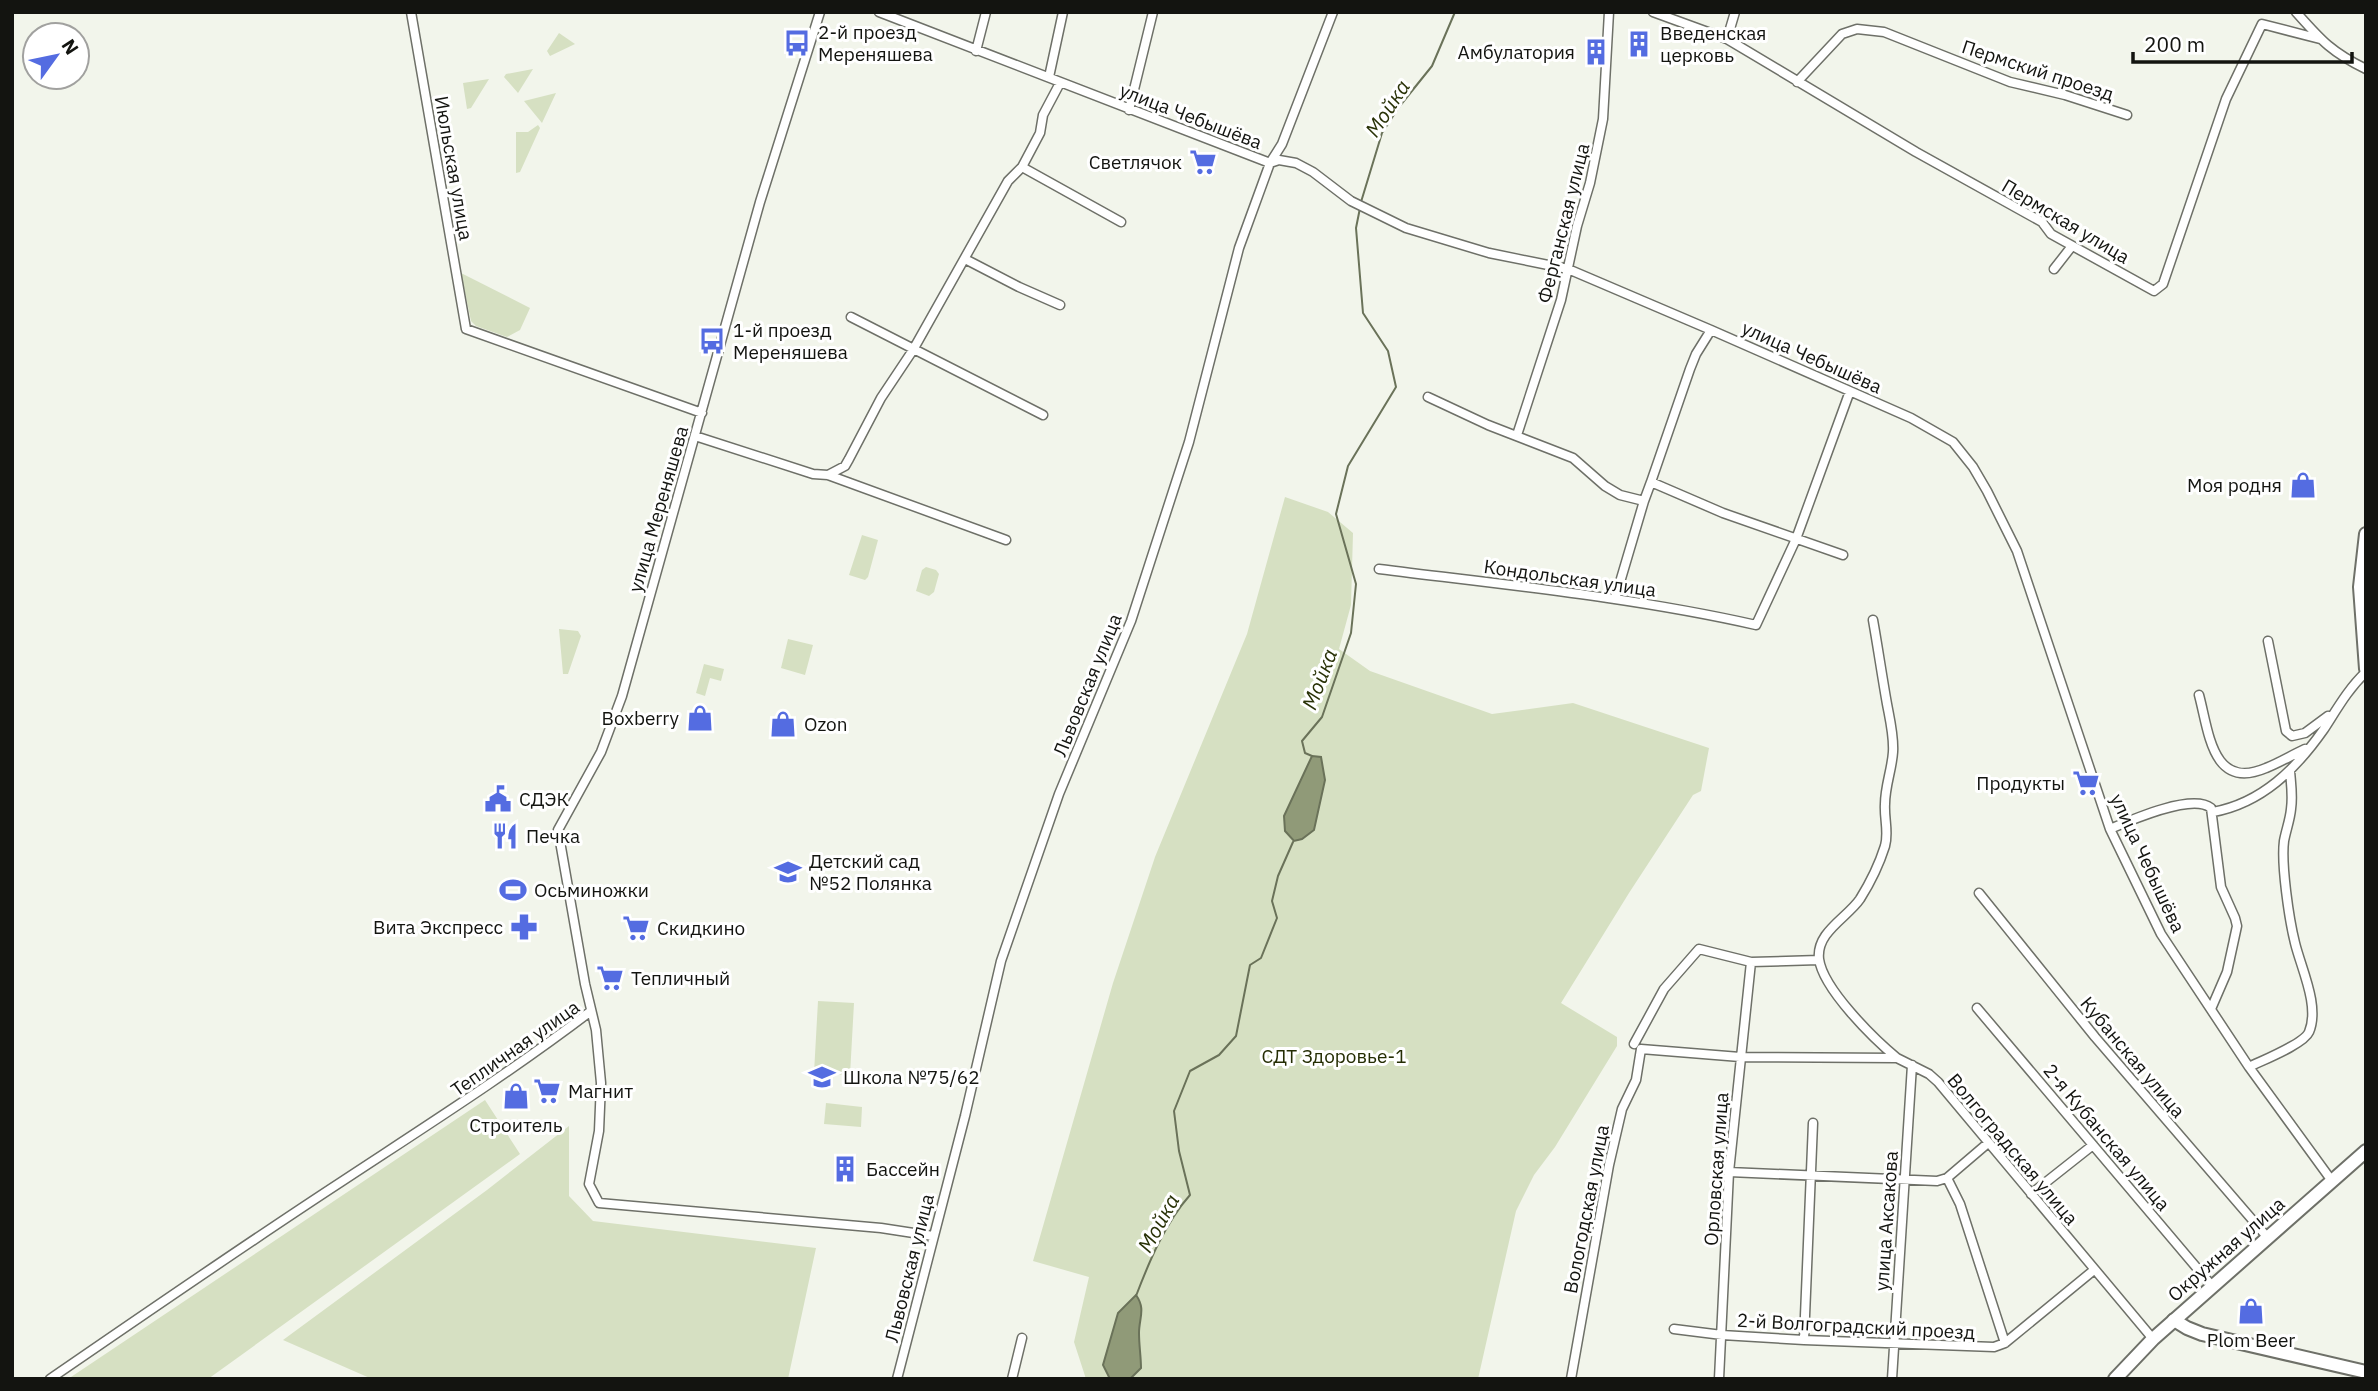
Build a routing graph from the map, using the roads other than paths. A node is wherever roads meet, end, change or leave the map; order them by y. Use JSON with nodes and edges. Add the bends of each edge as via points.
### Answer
{"nodes":[{"id":1,"x":411,"y":12,"type":"edge"},
{"id":2,"x":820,"y":12,"type":"edge"},
{"id":3,"x":879,"y":12,"type":"edge"},
{"id":4,"x":986,"y":12,"type":"edge"},
{"id":5,"x":1063,"y":12,"type":"edge"},
{"id":6,"x":1153,"y":12,"type":"edge"},
{"id":7,"x":1333,"y":12,"type":"edge"},
{"id":8,"x":1609,"y":12,"type":"edge"},
{"id":9,"x":1653,"y":12,"type":"edge"},
{"id":10,"x":1735,"y":12,"type":"edge"},
{"id":11,"x":2296,"y":12,"type":"edge"},
{"id":12,"x":1727,"y":39,"type":"junction"},
{"id":13,"x":2320,"y":39,"type":"junction"},
{"id":14,"x":976,"y":51,"type":"junction"},
{"id":15,"x":2366,"y":69,"type":"edge"},
{"id":16,"x":1049,"y":77,"type":"junction"},
{"id":17,"x":1797,"y":82,"type":"junction"},
{"id":18,"x":1060,"y":83,"type":"junction"},
{"id":19,"x":1129,"y":110,"type":"junction"},
{"id":20,"x":2127,"y":115,"type":"dead end"},
{"id":21,"x":1270,"y":163,"type":"junction"},
{"id":22,"x":1021,"y":167,"type":"junction"},
{"id":23,"x":1121,"y":222,"type":"dead end"},
{"id":24,"x":2073,"y":246,"type":"junction"},
{"id":25,"x":965,"y":258,"type":"junction"},
{"id":26,"x":1568,"y":269,"type":"junction"},
{"id":27,"x":2054,"y":269,"type":"dead end"},
{"id":28,"x":1060,"y":305,"type":"dead end"},
{"id":29,"x":851,"y":317,"type":"dead end"},
{"id":30,"x":1711,"y":330,"type":"junction"},
{"id":31,"x":913,"y":349,"type":"junction"},
{"id":32,"x":1850,"y":391,"type":"junction"},
{"id":33,"x":1428,"y":397,"type":"dead end"},
{"id":34,"x":702,"y":412,"type":"junction"},
{"id":35,"x":1043,"y":415,"type":"dead end"},
{"id":36,"x":1517,"y":435,"type":"junction"},
{"id":37,"x":695,"y":436,"type":"junction"},
{"id":38,"x":828,"y":475,"type":"junction"},
{"id":39,"x":1651,"y":482,"type":"junction"},
{"id":40,"x":1644,"y":501,"type":"junction"},
{"id":41,"x":2366,"y":534,"type":"edge"},
{"id":42,"x":1796,"y":539,"type":"junction"},
{"id":43,"x":1006,"y":540,"type":"dead end"},
{"id":44,"x":1843,"y":555,"type":"dead end"},
{"id":45,"x":1379,"y":569,"type":"dead end"},
{"id":46,"x":1615,"y":599,"type":"junction"},
{"id":47,"x":1873,"y":620,"type":"dead end"},
{"id":48,"x":2268,"y":641,"type":"dead end"},
{"id":49,"x":2366,"y":671,"type":"edge"},
{"id":50,"x":2199,"y":695,"type":"dead end"},
{"id":51,"x":2333,"y":712,"type":"junction"},
{"id":52,"x":2308,"y":748,"type":"junction"},
{"id":53,"x":2291,"y":771,"type":"junction"},
{"id":54,"x":2213,"y":812,"type":"junction"},
{"id":55,"x":2110,"y":828,"type":"junction"},
{"id":56,"x":1979,"y":892,"type":"dead end"},
{"id":57,"x":1819,"y":960,"type":"junction"},
{"id":58,"x":1751,"y":962,"type":"junction"},
{"id":59,"x":1977,"y":1009,"type":"dead end"},
{"id":60,"x":2211,"y":1009,"type":"junction"},
{"id":61,"x":592,"y":1011,"type":"junction"},
{"id":62,"x":1637,"y":1047,"type":"junction"},
{"id":63,"x":1740,"y":1057,"type":"junction"},
{"id":64,"x":1897,"y":1058,"type":"junction"},
{"id":65,"x":1912,"y":1065,"type":"junction"},
{"id":66,"x":2249,"y":1067,"type":"junction"},
{"id":67,"x":1813,"y":1123,"type":"dead end"},
{"id":68,"x":1988,"y":1143,"type":"junction"},
{"id":69,"x":2093,"y":1145,"type":"junction"},
{"id":70,"x":2366,"y":1151,"type":"edge"},
{"id":71,"x":1729,"y":1172,"type":"junction"},
{"id":72,"x":1810,"y":1177,"type":"junction"},
{"id":73,"x":1947,"y":1178,"type":"junction"},
{"id":74,"x":1905,"y":1179,"type":"junction"},
{"id":75,"x":2332,"y":1181,"type":"junction"},
{"id":76,"x":2031,"y":1194,"type":"junction"},
{"id":77,"x":933,"y":1236,"type":"junction"},
{"id":78,"x":2268,"y":1238,"type":"junction"},
{"id":79,"x":2094,"y":1270,"type":"junction"},
{"id":80,"x":2213,"y":1287,"type":"junction"},
{"id":81,"x":2174,"y":1320,"type":"junction"},
{"id":82,"x":1674,"y":1329,"type":"dead end"},
{"id":83,"x":1722,"y":1335,"type":"junction"},
{"id":84,"x":1022,"y":1338,"type":"dead end"},
{"id":85,"x":2152,"y":1339,"type":"junction"},
{"id":86,"x":1804,"y":1340,"type":"junction"},
{"id":87,"x":1894,"y":1343,"type":"junction"},
{"id":88,"x":2005,"y":1343,"type":"junction"},
{"id":89,"x":2366,"y":1372,"type":"edge"},
{"id":90,"x":50,"y":1379,"type":"edge"},
{"id":91,"x":897,"y":1379,"type":"edge"},
{"id":92,"x":1012,"y":1379,"type":"edge"},
{"id":93,"x":1571,"y":1379,"type":"edge"},
{"id":94,"x":1720,"y":1379,"type":"edge"},
{"id":95,"x":1892,"y":1379,"type":"edge"},
{"id":96,"x":2115,"y":1379,"type":"edge"}],
"edges":[{"from":1,"to":34,"type":"street","name":"Июльская улица","via":[[466,329]]},
{"from":2,"to":34,"type":"street","name":"улица Мереняшева","via":[[760,202]]},
{"from":3,"to":14,"type":"street","name":"улица Чебышёва"},
{"from":4,"to":14,"type":"street"},
{"from":5,"to":16,"type":"street"},
{"from":6,"to":19,"type":"street"},
{"from":7,"to":21,"type":"street","name":"Львовская улица","via":[[1282,144]]},
{"from":8,"to":26,"type":"street","name":"Ферганская улица","via":[[1603,119]]},
{"from":9,"to":12,"type":"street","name":"Пермская улица"},
{"from":10,"to":12,"type":"street"},
{"from":11,"to":13,"type":"street"},
{"from":12,"to":17,"type":"street","name":"Пермская улица"},
{"from":13,"to":15,"type":"street"},
{"from":13,"to":24,"type":"street","name":"Пермская улица","via":[[2262,24],[2226,99],[2163,284],[2154,291]]},
{"from":14,"to":16,"type":"street","name":"улица Чебышёва"},
{"from":16,"to":18,"type":"street","name":"улица Чебышёва"},
{"from":17,"to":20,"type":"street","name":"Пермский проезд","via":[[1842,34],[1866,28],[2010,82]]},
{"from":17,"to":24,"type":"street","name":"Пермская улица","via":[[2042,222],[2051,234]]},
{"from":18,"to":19,"type":"street","name":"улица Чебышёва"},
{"from":18,"to":22,"type":"street"},
{"from":19,"to":21,"type":"street","name":"улица Чебышёва"},
{"from":21,"to":26,"type":"street","name":"улица Чебышёва","via":[[1296,163],[1351,201],[1406,228],[1489,253]]},
{"from":21,"to":77,"type":"street","name":"Львовская улица","via":[[1239,248],[1189,442],[1146,577],[1059,794],[1001,961]]},
{"from":22,"to":23,"type":"street"},
{"from":22,"to":25,"type":"street","via":[[1008,181]]},
{"from":24,"to":27,"type":"street"},
{"from":25,"to":28,"type":"street"},
{"from":25,"to":31,"type":"street"},
{"from":26,"to":30,"type":"street","name":"улица Чебышёва"},
{"from":26,"to":36,"type":"street","name":"Ферганская улица"},
{"from":29,"to":31,"type":"street"},
{"from":30,"to":32,"type":"street","name":"улица Чебышёва"},
{"from":30,"to":39,"type":"street","via":[[1690,369]]},
{"from":31,"to":35,"type":"street"},
{"from":31,"to":38,"type":"street","via":[[845,466]]},
{"from":32,"to":42,"type":"street"},
{"from":32,"to":55,"type":"street","name":"улица Чебышёва","via":[[1953,442],[1973,467],[2017,551]]},
{"from":33,"to":36,"type":"street"},
{"from":34,"to":37,"type":"street","name":"улица Мереняшева"},
{"from":36,"to":40,"type":"street","via":[[1573,458],[1620,495]]},
{"from":37,"to":38,"type":"street"},
{"from":37,"to":61,"type":"street","name":"улица Мереняшева","via":[[614,719],[558,831]]},
{"from":38,"to":43,"type":"street"},
{"from":39,"to":40,"type":"street"},
{"from":39,"to":42,"type":"street"},
{"from":40,"to":46,"type":"street"},
{"from":41,"to":49,"type":"main road","via":[[2360,587]]},
{"from":42,"to":44,"type":"street"},
{"from":42,"to":46,"type":"street","name":"Кондольская улица","via":[[1756,625]]},
{"from":45,"to":46,"type":"street","name":"Кондольская улица"},
{"from":47,"to":57,"type":"street","via":[[1892,733],[1885,803],[1887,835],[1865,890],[1821,943]]},
{"from":48,"to":51,"type":"street","via":[[2286,731],[2292,736],[2305,733]]},
{"from":49,"to":51,"type":"street"},
{"from":50,"to":52,"type":"street","via":[[2216,754],[2230,772],[2264,769]]},
{"from":51,"to":52,"type":"street"},
{"from":52,"to":53,"type":"street"},
{"from":53,"to":54,"type":"street","via":[[2266,792]]},
{"from":53,"to":66,"type":"street","via":[[2292,805],[2284,864],[2295,944],[2311,1001],[2310,1030],[2299,1043]]},
{"from":54,"to":55,"type":"street","via":[[2204,803],[2163,808]]},
{"from":54,"to":60,"type":"street","via":[[2221,887],[2237,926],[2227,972]]},
{"from":55,"to":60,"type":"street","name":"улица Чебышёва","via":[[2161,934]]},
{"from":56,"to":78,"type":"street","name":"Кубанская улица","via":[[2103,1047]]},
{"from":57,"to":58,"type":"street"},
{"from":57,"to":64,"type":"street","via":[[1847,1008]]},
{"from":58,"to":62,"type":"street","name":"Вологодская улица","via":[[1699,949],[1664,989]]},
{"from":58,"to":63,"type":"street","name":"Орловская улица"},
{"from":59,"to":69,"type":"street","name":"2-я Кубанская улица"},
{"from":60,"to":66,"type":"street","name":"улица Чебышёва"},
{"from":61,"to":77,"type":"street","name":"Тепличная улица","via":[[601,1083],[589,1184],[599,1203]]},
{"from":61,"to":90,"type":"street","name":"Тепличная улица","via":[[479,1092]]},
{"from":62,"to":63,"type":"street","name":"Волгоградская улица"},
{"from":62,"to":93,"type":"street","name":"Вологодская улица","via":[[1636,1080],[1622,1109],[1609,1165]]},
{"from":63,"to":64,"type":"street","name":"Волгоградская улица"},
{"from":63,"to":71,"type":"street","name":"Орловская улица"},
{"from":64,"to":65,"type":"street","name":"Волгоградская улица"},
{"from":65,"to":68,"type":"street","name":"Волгоградская улица","via":[[1938,1082]]},
{"from":65,"to":74,"type":"street","name":"улица Аксакова"},
{"from":66,"to":75,"type":"street","name":"улица Чебышёва"},
{"from":67,"to":72,"type":"street"},
{"from":68,"to":73,"type":"street"},
{"from":68,"to":76,"type":"street","name":"Волгоградская улица"},
{"from":69,"to":76,"type":"street"},
{"from":69,"to":80,"type":"street","name":"2-я Кубанская улица"},
{"from":70,"to":75,"type":"main road","name":"Окружная улица"},
{"from":71,"to":72,"type":"street"},
{"from":71,"to":83,"type":"street","name":"Орловская улица"},
{"from":72,"to":74,"type":"street"},
{"from":72,"to":86,"type":"street"},
{"from":73,"to":74,"type":"street","via":[[1931,1182]]},
{"from":73,"to":88,"type":"street","via":[[1961,1204]]},
{"from":74,"to":87,"type":"street","name":"улица Аксакова"},
{"from":75,"to":78,"type":"main road","name":"Окружная улица"},
{"from":76,"to":79,"type":"street","name":"Волгоградская улица"},
{"from":77,"to":91,"type":"street","name":"Львовская улица"},
{"from":78,"to":80,"type":"main road","name":"Окружная улица"},
{"from":79,"to":85,"type":"street","name":"Волгоградская улица"},
{"from":79,"to":88,"type":"street"},
{"from":80,"to":81,"type":"main road","name":"Окружная улица"},
{"from":81,"to":85,"type":"main road","name":"Окружная улица"},
{"from":81,"to":89,"type":"main road","via":[[2202,1334]]},
{"from":82,"to":83,"type":"street","name":"2-й Волгоградский проезд"},
{"from":83,"to":86,"type":"street","name":"2-й Волгоградский проезд"},
{"from":83,"to":94,"type":"street","name":"Орловская улица"},
{"from":84,"to":92,"type":"street"},
{"from":85,"to":96,"type":"main road","name":"Окружная улица"},
{"from":86,"to":87,"type":"street","name":"2-й Волгоградский проезд"},
{"from":87,"to":88,"type":"street","name":"2-й Волгоградский проезд","via":[[1987,1348]]},
{"from":87,"to":95,"type":"street","name":"улица Аксакова"}]}
